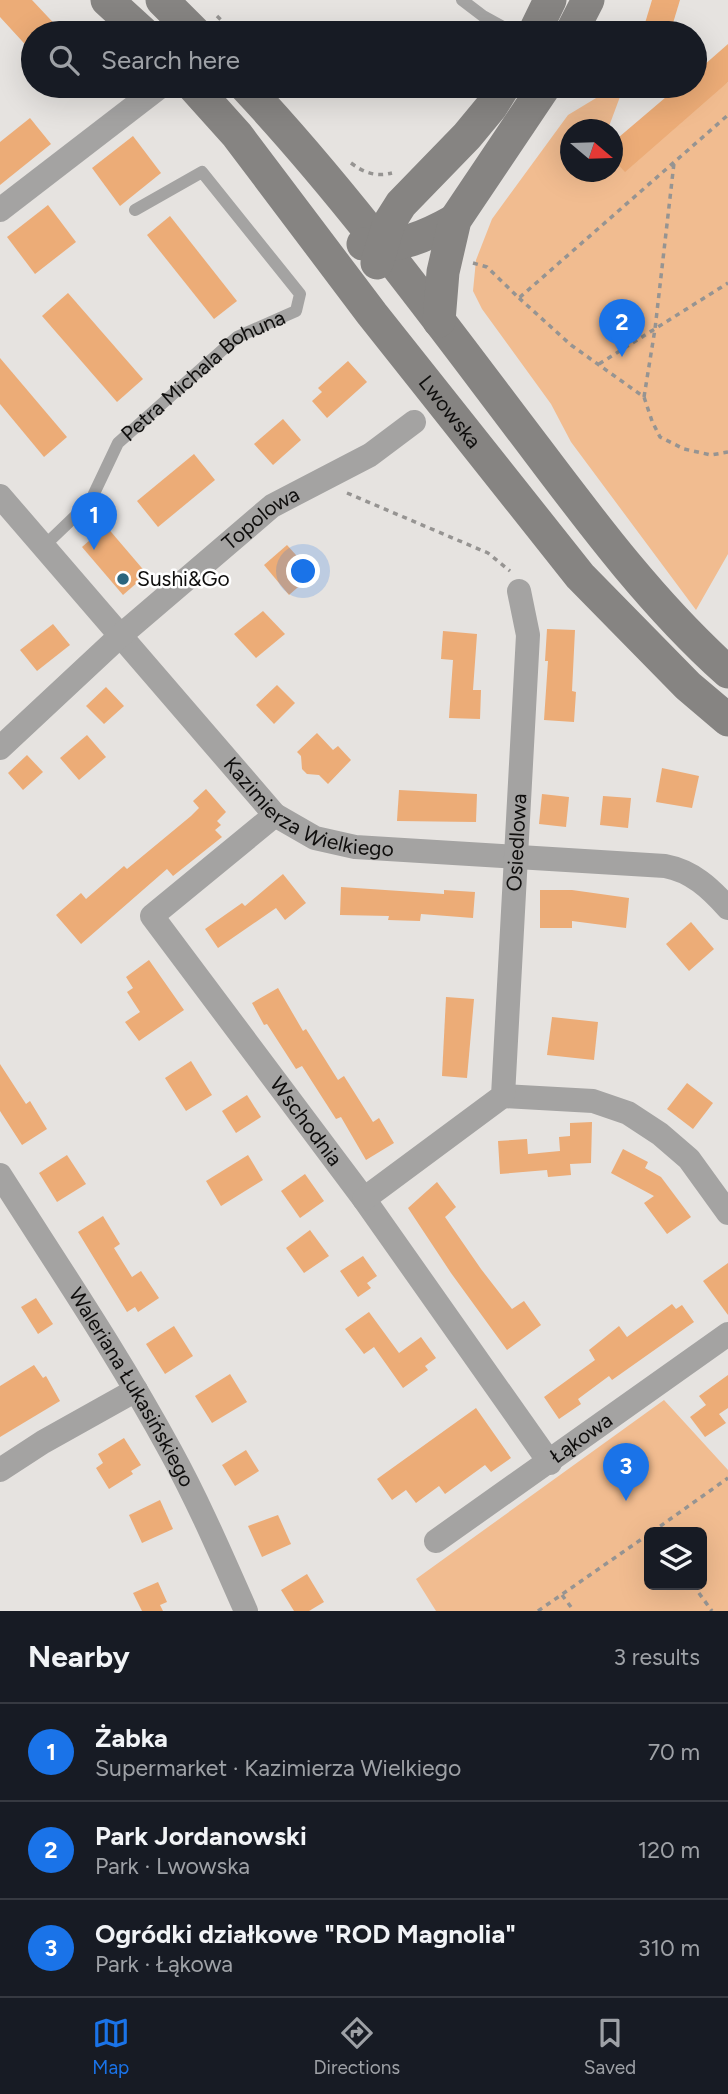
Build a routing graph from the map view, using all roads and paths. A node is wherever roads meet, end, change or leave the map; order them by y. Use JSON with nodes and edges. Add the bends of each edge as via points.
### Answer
{"nodes":[{"id":1,"x":107,"y":0,"type":"edge"},
{"id":2,"x":162,"y":0,"type":"edge"},
{"id":3,"x":462,"y":0,"type":"edge"},
{"id":4,"x":550,"y":0,"type":"edge"},
{"id":5,"x":588,"y":0,"type":"edge"},
{"id":6,"x":130,"y":21,"type":"edge"},
{"id":7,"x":183,"y":21,"type":"edge"},
{"id":8,"x":492,"y":21,"type":"edge"},
{"id":9,"x":540,"y":21,"type":"edge"},
{"id":10,"x":578,"y":21,"type":"edge"},
{"id":11,"x":145,"y":98,"type":"edge"},
{"id":12,"x":204,"y":98,"type":"edge"},
{"id":13,"x":258,"y":98,"type":"edge"},
{"id":14,"x":497,"y":98,"type":"edge"},
{"id":15,"x":537,"y":98,"type":"edge"},
{"id":16,"x":728,"y":115,"type":"edge"},
{"id":17,"x":674,"y":162,"type":"junction"},
{"id":18,"x":399,"y":170,"type":"dead end"},
{"id":19,"x":342,"y":175,"type":"junction"},
{"id":20,"x":401,"y":204,"type":"junction"},
{"id":21,"x":0,"y":210,"type":"edge"},
{"id":22,"x":135,"y":210,"type":"dead end"},
{"id":23,"x":455,"y":220,"type":"junction"},
{"id":24,"x":304,"y":225,"type":"junction"},
{"id":25,"x":381,"y":247,"type":"junction"},
{"id":26,"x":469,"y":262,"type":"dead end"},
{"id":27,"x":728,"y":283,"type":"edge"},
{"id":28,"x":519,"y":298,"type":"junction"},
{"id":29,"x":372,"y":314,"type":"junction"},
{"id":30,"x":439,"y":321,"type":"junction"},
{"id":31,"x":655,"y":329,"type":"junction"},
{"id":32,"x":598,"y":365,"type":"junction"},
{"id":33,"x":644,"y":397,"type":"junction"},
{"id":34,"x":414,"y":422,"type":"dead end"},
{"id":35,"x":728,"y":452,"type":"edge"},
{"id":36,"x":303,"y":488,"type":"junction"},
{"id":37,"x":5,"y":511,"type":"edge"},
{"id":38,"x":43,"y":547,"type":"junction"},
{"id":39,"x":519,"y":591,"type":"joint"},
{"id":40,"x":120,"y":636,"type":"junction"},
{"id":41,"x":728,"y":672,"type":"edge"},
{"id":42,"x":728,"y":720,"type":"edge"},
{"id":43,"x":0,"y":748,"type":"edge"},
{"id":44,"x":275,"y":815,"type":"junction"},
{"id":45,"x":516,"y":859,"type":"junction"},
{"id":46,"x":728,"y":908,"type":"edge"},
{"id":47,"x":502,"y":1096,"type":"junction"},
{"id":48,"x":0,"y":1175,"type":"edge"},
{"id":49,"x":363,"y":1199,"type":"junction"},
{"id":50,"x":728,"y":1213,"type":"edge"},
{"id":51,"x":728,"y":1334,"type":"edge"},
{"id":52,"x":136,"y":1390,"type":"junction"},
{"id":53,"x":550,"y":1462,"type":"junction"},
{"id":54,"x":0,"y":1470,"type":"edge"},
{"id":55,"x":728,"y":1478,"type":"edge"},
{"id":56,"x":660,"y":1527,"type":"edge"},
{"id":57,"x":644,"y":1539,"type":"edge"},
{"id":58,"x":436,"y":1541,"type":"dead end"},
{"id":59,"x":697,"y":1590,"type":"edge"},
{"id":60,"x":562,"y":1595,"type":"junction"},
{"id":61,"x":246,"y":1611,"type":"edge"},
{"id":62,"x":538,"y":1611,"type":"edge"},
{"id":63,"x":574,"y":1611,"type":"edge"},
{"id":64,"x":712,"y":1611,"type":"edge"}],
"edges":[{"from":1,"to":6,"type":"main road"},
{"from":2,"to":7,"type":"main road"},
{"from":3,"to":8,"type":"lane"},
{"from":4,"to":9,"type":"main road"},
{"from":5,"to":10,"type":"main road"},
{"from":11,"to":21,"type":"street"},
{"from":12,"to":24,"type":"main road","name":"Lwowska"},
{"from":13,"to":19,"type":"main road"},
{"from":14,"to":20,"type":"main road"},
{"from":15,"to":23,"type":"main road"},
{"from":16,"to":17,"type":"path"},
{"from":17,"to":28,"type":"path"},
{"from":17,"to":31,"type":"path"},
{"from":18,"to":19,"type":"path","via":[[378,176],[362,171]]},
{"from":19,"to":20,"type":"main road","via":[[366,200]]},
{"from":19,"to":25,"type":"main road"},
{"from":20,"to":25,"type":"main road"},
{"from":22,"to":38,"type":"lane","name":"Petra Michala Bohuna","via":[[202,172],[300,294],[296,311],[237,337],[118,443],[90,502]]},
{"from":23,"to":25,"type":"main road","via":[[422,237]]},
{"from":23,"to":30,"type":"main road","via":[[443,272]]},
{"from":24,"to":25,"type":"main road"},
{"from":24,"to":29,"type":"main road","name":"Lwowska"},
{"from":25,"to":29,"type":"main road"},
{"from":25,"to":30,"type":"main road"},
{"from":26,"to":28,"type":"path","via":[[487,267]]},
{"from":27,"to":31,"type":"path"},
{"from":28,"to":32,"type":"path"},
{"from":29,"to":42,"type":"main road","name":"Lwowska","via":[[580,576]]},
{"from":30,"to":41,"type":"main road","via":[[611,547]]},
{"from":31,"to":32,"type":"path"},
{"from":31,"to":33,"type":"path"},
{"from":32,"to":33,"type":"path"},
{"from":33,"to":35,"type":"path","via":[[660,437],[710,456]]},
{"from":34,"to":36,"type":"street","name":"Topolowa","via":[[370,455]]},
{"from":36,"to":39,"type":"path","via":[[340,491],[369,501],[488,553],[512,573]]},
{"from":36,"to":40,"type":"street","name":"Topolowa","via":[[272,506]]},
{"from":37,"to":38,"type":"street","name":"Kazimierza Wielkiego"},
{"from":38,"to":40,"type":"street","name":"Kazimierza Wielkiego"},
{"from":39,"to":45,"type":"street","name":"Osiedlowa","via":[[528,635]]},
{"from":40,"to":43,"type":"street","name":"Topolowa"},
{"from":40,"to":44,"type":"street","name":"Kazimierza Wielkiego"},
{"from":44,"to":45,"type":"street","name":"Kazimierza Wielkiego","via":[[315,838],[355,847]]},
{"from":44,"to":49,"type":"street","name":"Wschodnia","via":[[152,916]]},
{"from":45,"to":46,"type":"street","name":"Kazimierza Wielkiego","via":[[677,868],[709,888]]},
{"from":45,"to":47,"type":"street","name":"Osiedlowa"},
{"from":47,"to":49,"type":"street"},
{"from":47,"to":50,"type":"street","via":[[593,1101],[628,1113],[689,1159]]},
{"from":48,"to":52,"type":"street","name":"Waleriana Łukasińskiego"},
{"from":49,"to":53,"type":"street","name":"Wschodnia"},
{"from":51,"to":53,"type":"street","name":"Łąkowa"},
{"from":52,"to":54,"type":"street"},
{"from":52,"to":61,"type":"street","name":"Waleriana Łukasińskiego","via":[[184,1477]]},
{"from":53,"to":58,"type":"street","name":"Łąkowa"},
{"from":55,"to":56,"type":"path"},
{"from":57,"to":60,"type":"path"},
{"from":59,"to":64,"type":"path"},
{"from":60,"to":62,"type":"path"},
{"from":60,"to":63,"type":"path"}]}
